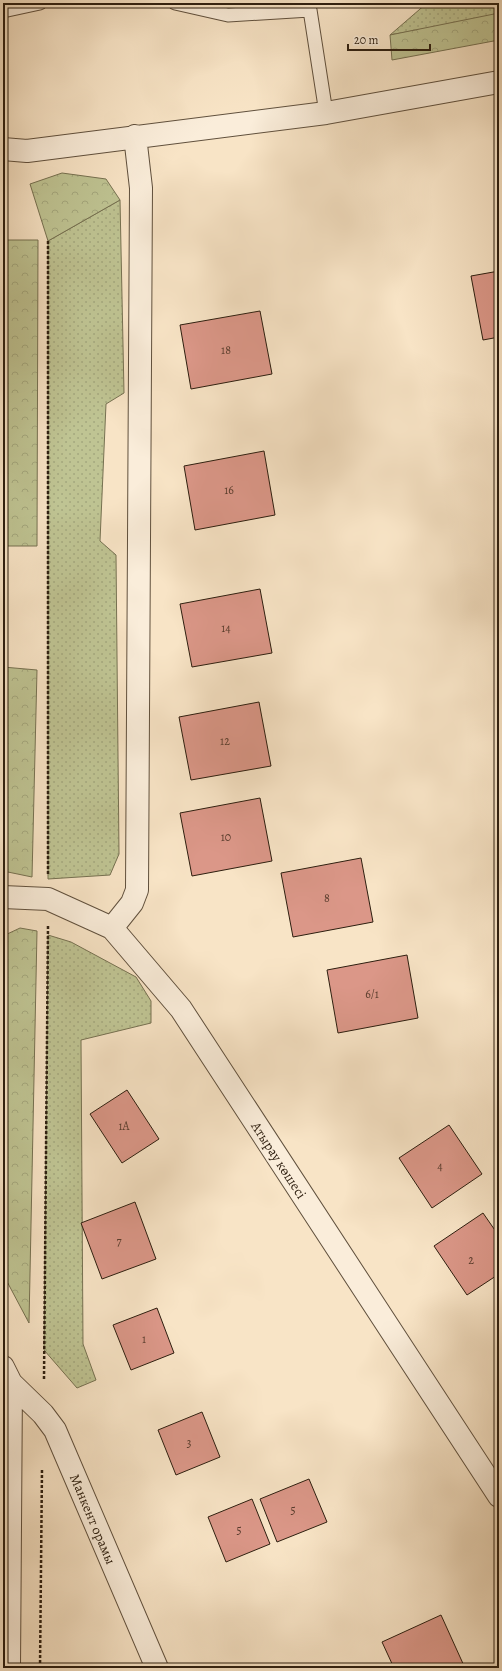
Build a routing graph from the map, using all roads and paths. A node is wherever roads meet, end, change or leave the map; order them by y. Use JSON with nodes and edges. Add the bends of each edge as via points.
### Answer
{"nodes":[{"id":1,"x":40,"y":3,"type":"edge"},
{"id":2,"x":175,"y":3,"type":"edge"},
{"id":3,"x":3,"y":11,"type":"edge"},
{"id":4,"x":499,"y":82,"type":"edge"},
{"id":5,"x":326,"y":113,"type":"junction"},
{"id":6,"x":135,"y":136,"type":"junction"},
{"id":7,"x":3,"y":149,"type":"edge"},
{"id":8,"x":48,"y":241,"type":"dead end"},
{"id":9,"x":48,"y":879,"type":"dead end"},
{"id":10,"x":3,"y":897,"type":"edge"},
{"id":11,"x":48,"y":922,"type":"dead end"},
{"id":12,"x":112,"y":928,"type":"junction"},
{"id":13,"x":44,"y":1350,"type":"dead end"},
{"id":14,"x":7,"y":1375,"type":"edge"},
{"id":15,"x":42,"y":1462,"type":"dead end"},
{"id":16,"x":499,"y":1496,"type":"edge"},
{"id":17,"x":8,"y":1668,"type":"edge"},
{"id":18,"x":40,"y":1668,"type":"edge"},
{"id":19,"x":157,"y":1668,"type":"edge"}],
"edges":[{"from":1,"to":3,"type":"lane"},
{"from":2,"to":5,"type":"lane","via":[[228,15],[310,10]]},
{"from":4,"to":5,"type":"street"},
{"from":5,"to":6,"type":"street"},
{"from":6,"to":7,"type":"street","via":[[27,151]]},
{"from":6,"to":12,"type":"street","via":[[141,188],[137,890],[132,903]]},
{"from":8,"to":9,"type":"path"},
{"from":10,"to":12,"type":"street","name":"Атырау көшесі","via":[[48,899]]},
{"from":11,"to":13,"type":"path"},
{"from":12,"to":16,"type":"street","name":"Атырау көшесі","via":[[181,1009]]},
{"from":14,"to":17,"type":"street"},
{"from":14,"to":19,"type":"street","name":"Манкент орамы","via":[[55,1430]]},
{"from":15,"to":18,"type":"path"}]}
